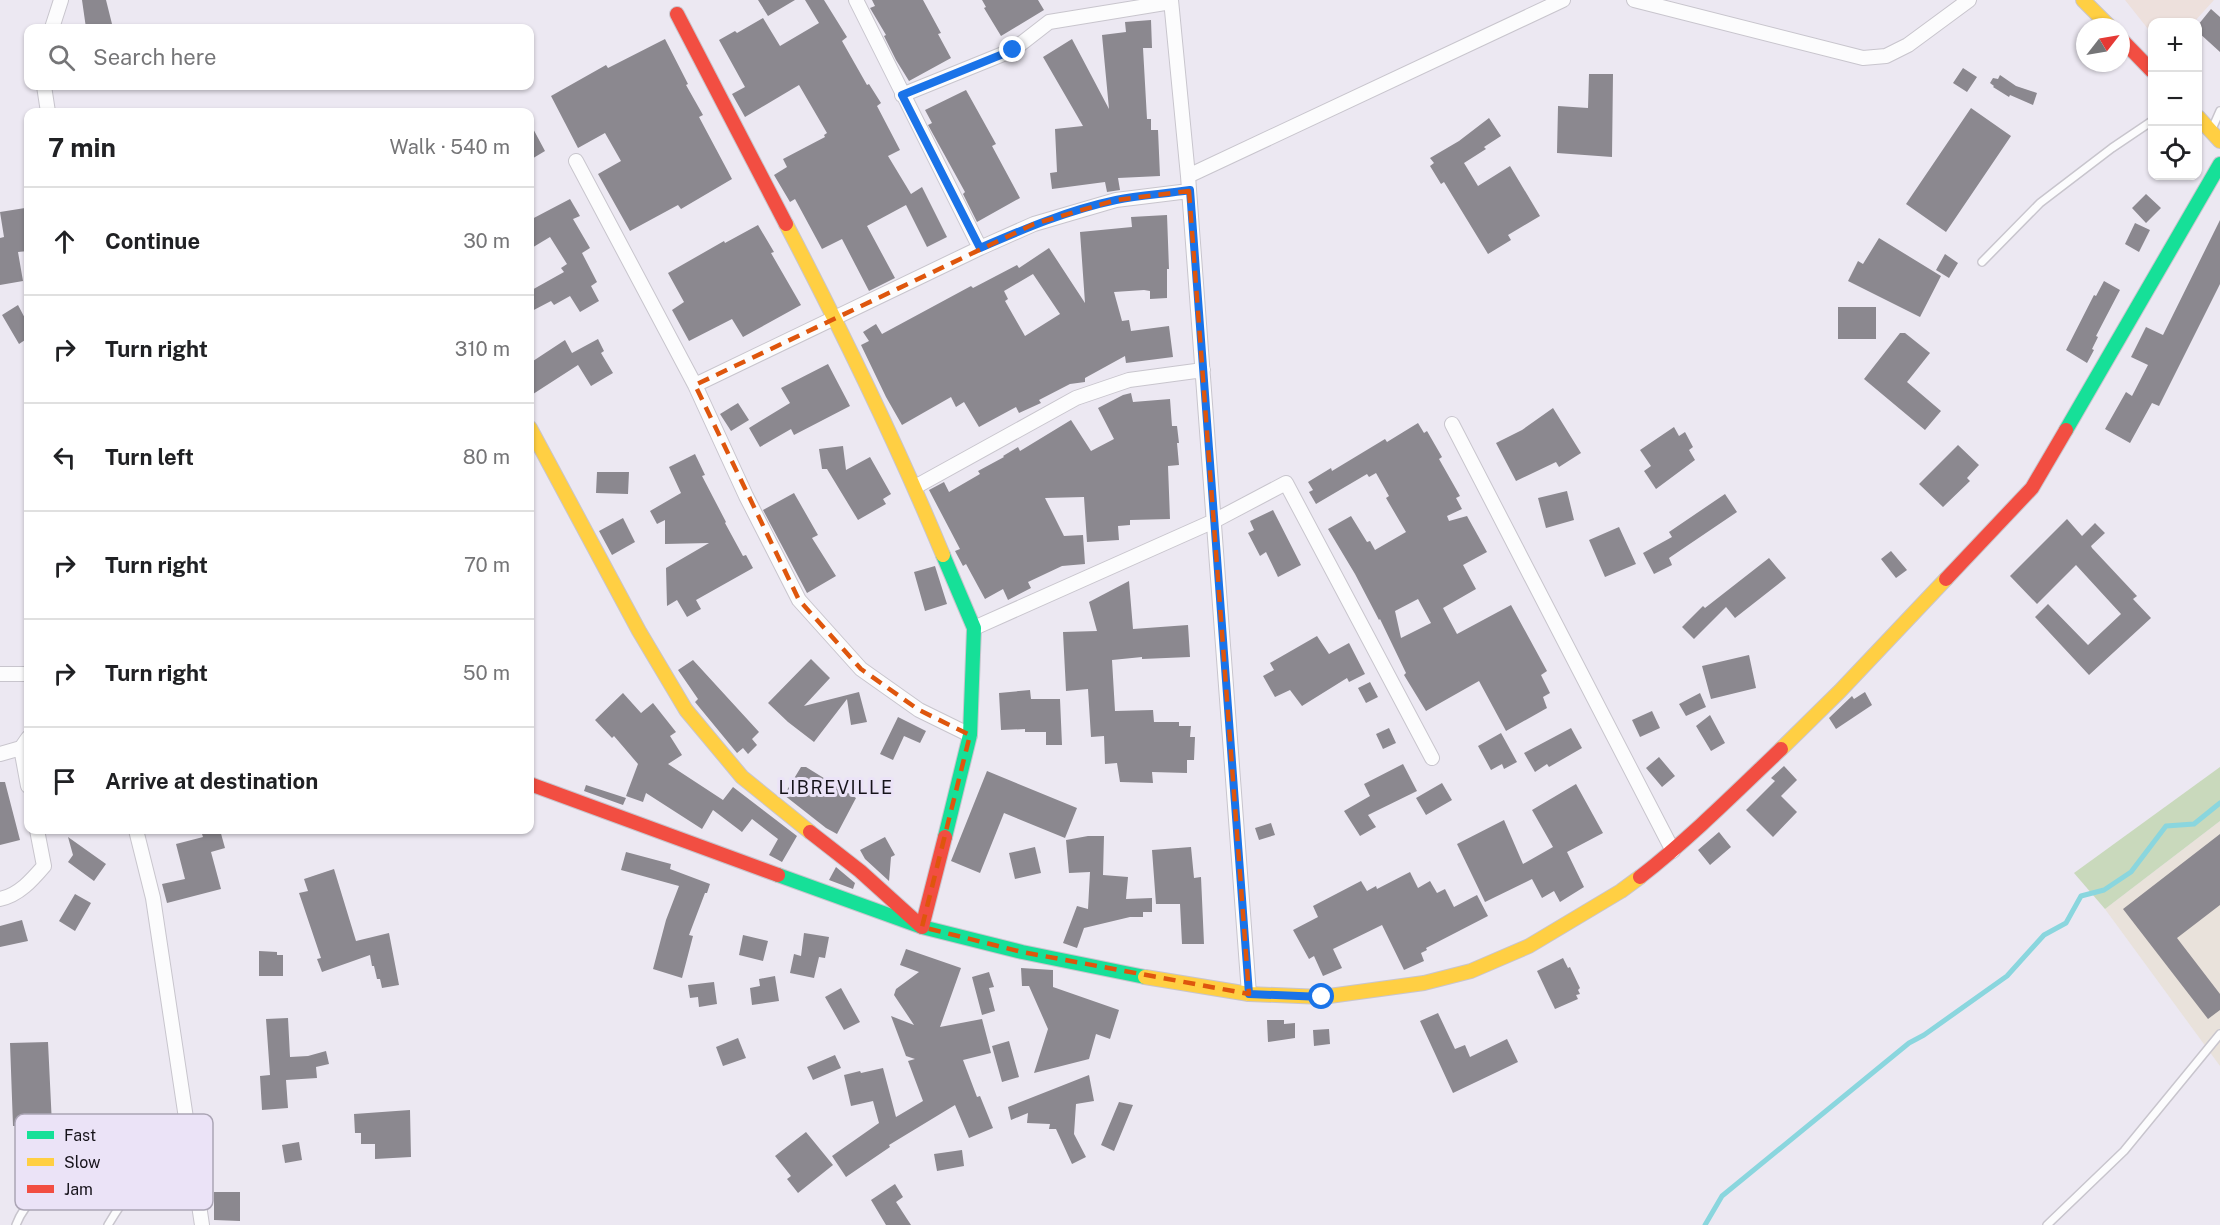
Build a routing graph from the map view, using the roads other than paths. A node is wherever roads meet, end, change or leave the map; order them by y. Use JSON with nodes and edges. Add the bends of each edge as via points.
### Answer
{"nodes":[{"id":1,"x":62,"y":0,"type":"edge"},
{"id":2,"x":856,"y":0,"type":"edge"},
{"id":3,"x":1563,"y":0,"type":"edge"},
{"id":4,"x":1634,"y":0,"type":"edge"},
{"id":5,"x":1969,"y":0,"type":"edge"},
{"id":6,"x":2083,"y":0,"type":"edge"},
{"id":7,"x":1171,"y":1,"type":"edge"},
{"id":8,"x":677,"y":14,"type":"dead end"},
{"id":9,"x":2101,"y":18,"type":"edge"},
{"id":10,"x":53,"y":24,"type":"edge"},
{"id":11,"x":2130,"y":48,"type":"edge"},
{"id":12,"x":2148,"y":67,"type":"edge"},
{"id":13,"x":44,"y":90,"type":"edge"},
{"id":14,"x":902,"y":95,"type":"junction"},
{"id":15,"x":47,"y":108,"type":"edge"},
{"id":16,"x":2220,"y":111,"type":"edge"},
{"id":17,"x":2202,"y":121,"type":"edge"},
{"id":18,"x":2148,"y":124,"type":"edge"},
{"id":19,"x":2215,"y":136,"type":"edge"},
{"id":20,"x":576,"y":161,"type":"dead end"},
{"id":21,"x":2220,"y":164,"type":"edge"},
{"id":22,"x":1188,"y":176,"type":"junction"},
{"id":23,"x":1190,"y":190,"type":"junction"},
{"id":24,"x":980,"y":248,"type":"junction"},
{"id":25,"x":1982,"y":262,"type":"dead end"},
{"id":26,"x":835,"y":318,"type":"junction"},
{"id":27,"x":1203,"y":370,"type":"junction"},
{"id":28,"x":694,"y":385,"type":"junction"},
{"id":29,"x":1452,"y":424,"type":"dead end"},
{"id":30,"x":534,"y":435,"type":"edge"},
{"id":31,"x":915,"y":486,"type":"junction"},
{"id":32,"x":1214,"y":521,"type":"junction"},
{"id":33,"x":974,"y":628,"type":"junction"},
{"id":34,"x":0,"y":674,"type":"edge"},
{"id":35,"x":24,"y":674,"type":"edge"},
{"id":36,"x":970,"y":735,"type":"junction"},
{"id":37,"x":24,"y":743,"type":"edge"},
{"id":38,"x":0,"y":754,"type":"edge"},
{"id":39,"x":1432,"y":758,"type":"dead end"},
{"id":40,"x":534,"y":785,"type":"edge"},
{"id":41,"x":38,"y":834,"type":"edge"},
{"id":42,"x":137,"y":834,"type":"edge"},
{"id":43,"x":1673,"y":851,"type":"junction"},
{"id":44,"x":0,"y":899,"type":"edge"},
{"id":45,"x":922,"y":927,"type":"junction"},
{"id":46,"x":1249,"y":994,"type":"junction"},
{"id":47,"x":2220,"y":1034,"type":"edge"},
{"id":48,"x":186,"y":1114,"type":"edge"},
{"id":49,"x":23,"y":1210,"type":"edge"},
{"id":50,"x":118,"y":1210,"type":"edge"},
{"id":51,"x":200,"y":1210,"type":"edge"},
{"id":52,"x":16,"y":1225,"type":"edge"},
{"id":53,"x":108,"y":1225,"type":"edge"},
{"id":54,"x":202,"y":1225,"type":"edge"},
{"id":55,"x":2047,"y":1225,"type":"edge"}],
"edges":[{"from":1,"to":10,"type":"street"},
{"from":2,"to":14,"type":"street"},
{"from":3,"to":22,"type":"street"},
{"from":4,"to":5,"type":"street","via":[[1863,58],[1886,56],[1908,45]]},
{"from":6,"to":9,"type":"street"},
{"from":7,"to":14,"type":"street","via":[[1049,22],[1013,50]]},
{"from":7,"to":22,"type":"street"},
{"from":8,"to":26,"type":"street"},
{"from":11,"to":12,"type":"street"},
{"from":13,"to":15,"type":"street"},
{"from":14,"to":24,"type":"street"},
{"from":16,"to":19,"type":"lane"},
{"from":17,"to":19,"type":"street"},
{"from":18,"to":25,"type":"lane","via":[[2040,203]]},
{"from":20,"to":28,"type":"street"},
{"from":21,"to":43,"type":"street","via":[[2032,488],[1840,691]]},
{"from":22,"to":23,"type":"street"},
{"from":23,"to":24,"type":"street","via":[[1116,200],[1079,210],[1034,224]]},
{"from":23,"to":27,"type":"street"},
{"from":24,"to":26,"type":"street"},
{"from":26,"to":28,"type":"street"},
{"from":26,"to":31,"type":"street"},
{"from":27,"to":31,"type":"street","via":[[1129,380],[1076,398]]},
{"from":27,"to":32,"type":"street"},
{"from":28,"to":36,"type":"street","via":[[799,600],[861,669],[919,710]]},
{"from":29,"to":43,"type":"street"},
{"from":30,"to":45,"type":"street","via":[[686,710],[742,777],[860,871]]},
{"from":31,"to":33,"type":"street"},
{"from":32,"to":33,"type":"street"},
{"from":32,"to":39,"type":"street","via":[[1286,483]]},
{"from":32,"to":46,"type":"street"},
{"from":33,"to":36,"type":"street"},
{"from":34,"to":35,"type":"street"},
{"from":36,"to":45,"type":"street"},
{"from":37,"to":38,"type":"street"},
{"from":40,"to":45,"type":"street"},
{"from":41,"to":44,"type":"street","via":[[44,866],[31,882]]},
{"from":42,"to":48,"type":"street","via":[[153,898]]},
{"from":43,"to":46,"type":"street","via":[[1593,908],[1529,946],[1471,971],[1424,983],[1322,997]]},
{"from":45,"to":46,"type":"street","via":[[1032,954]]},
{"from":47,"to":55,"type":"lane","via":[[2124,1150]]},
{"from":49,"to":52,"type":"lane"},
{"from":50,"to":53,"type":"lane"},
{"from":51,"to":54,"type":"street"}]}
